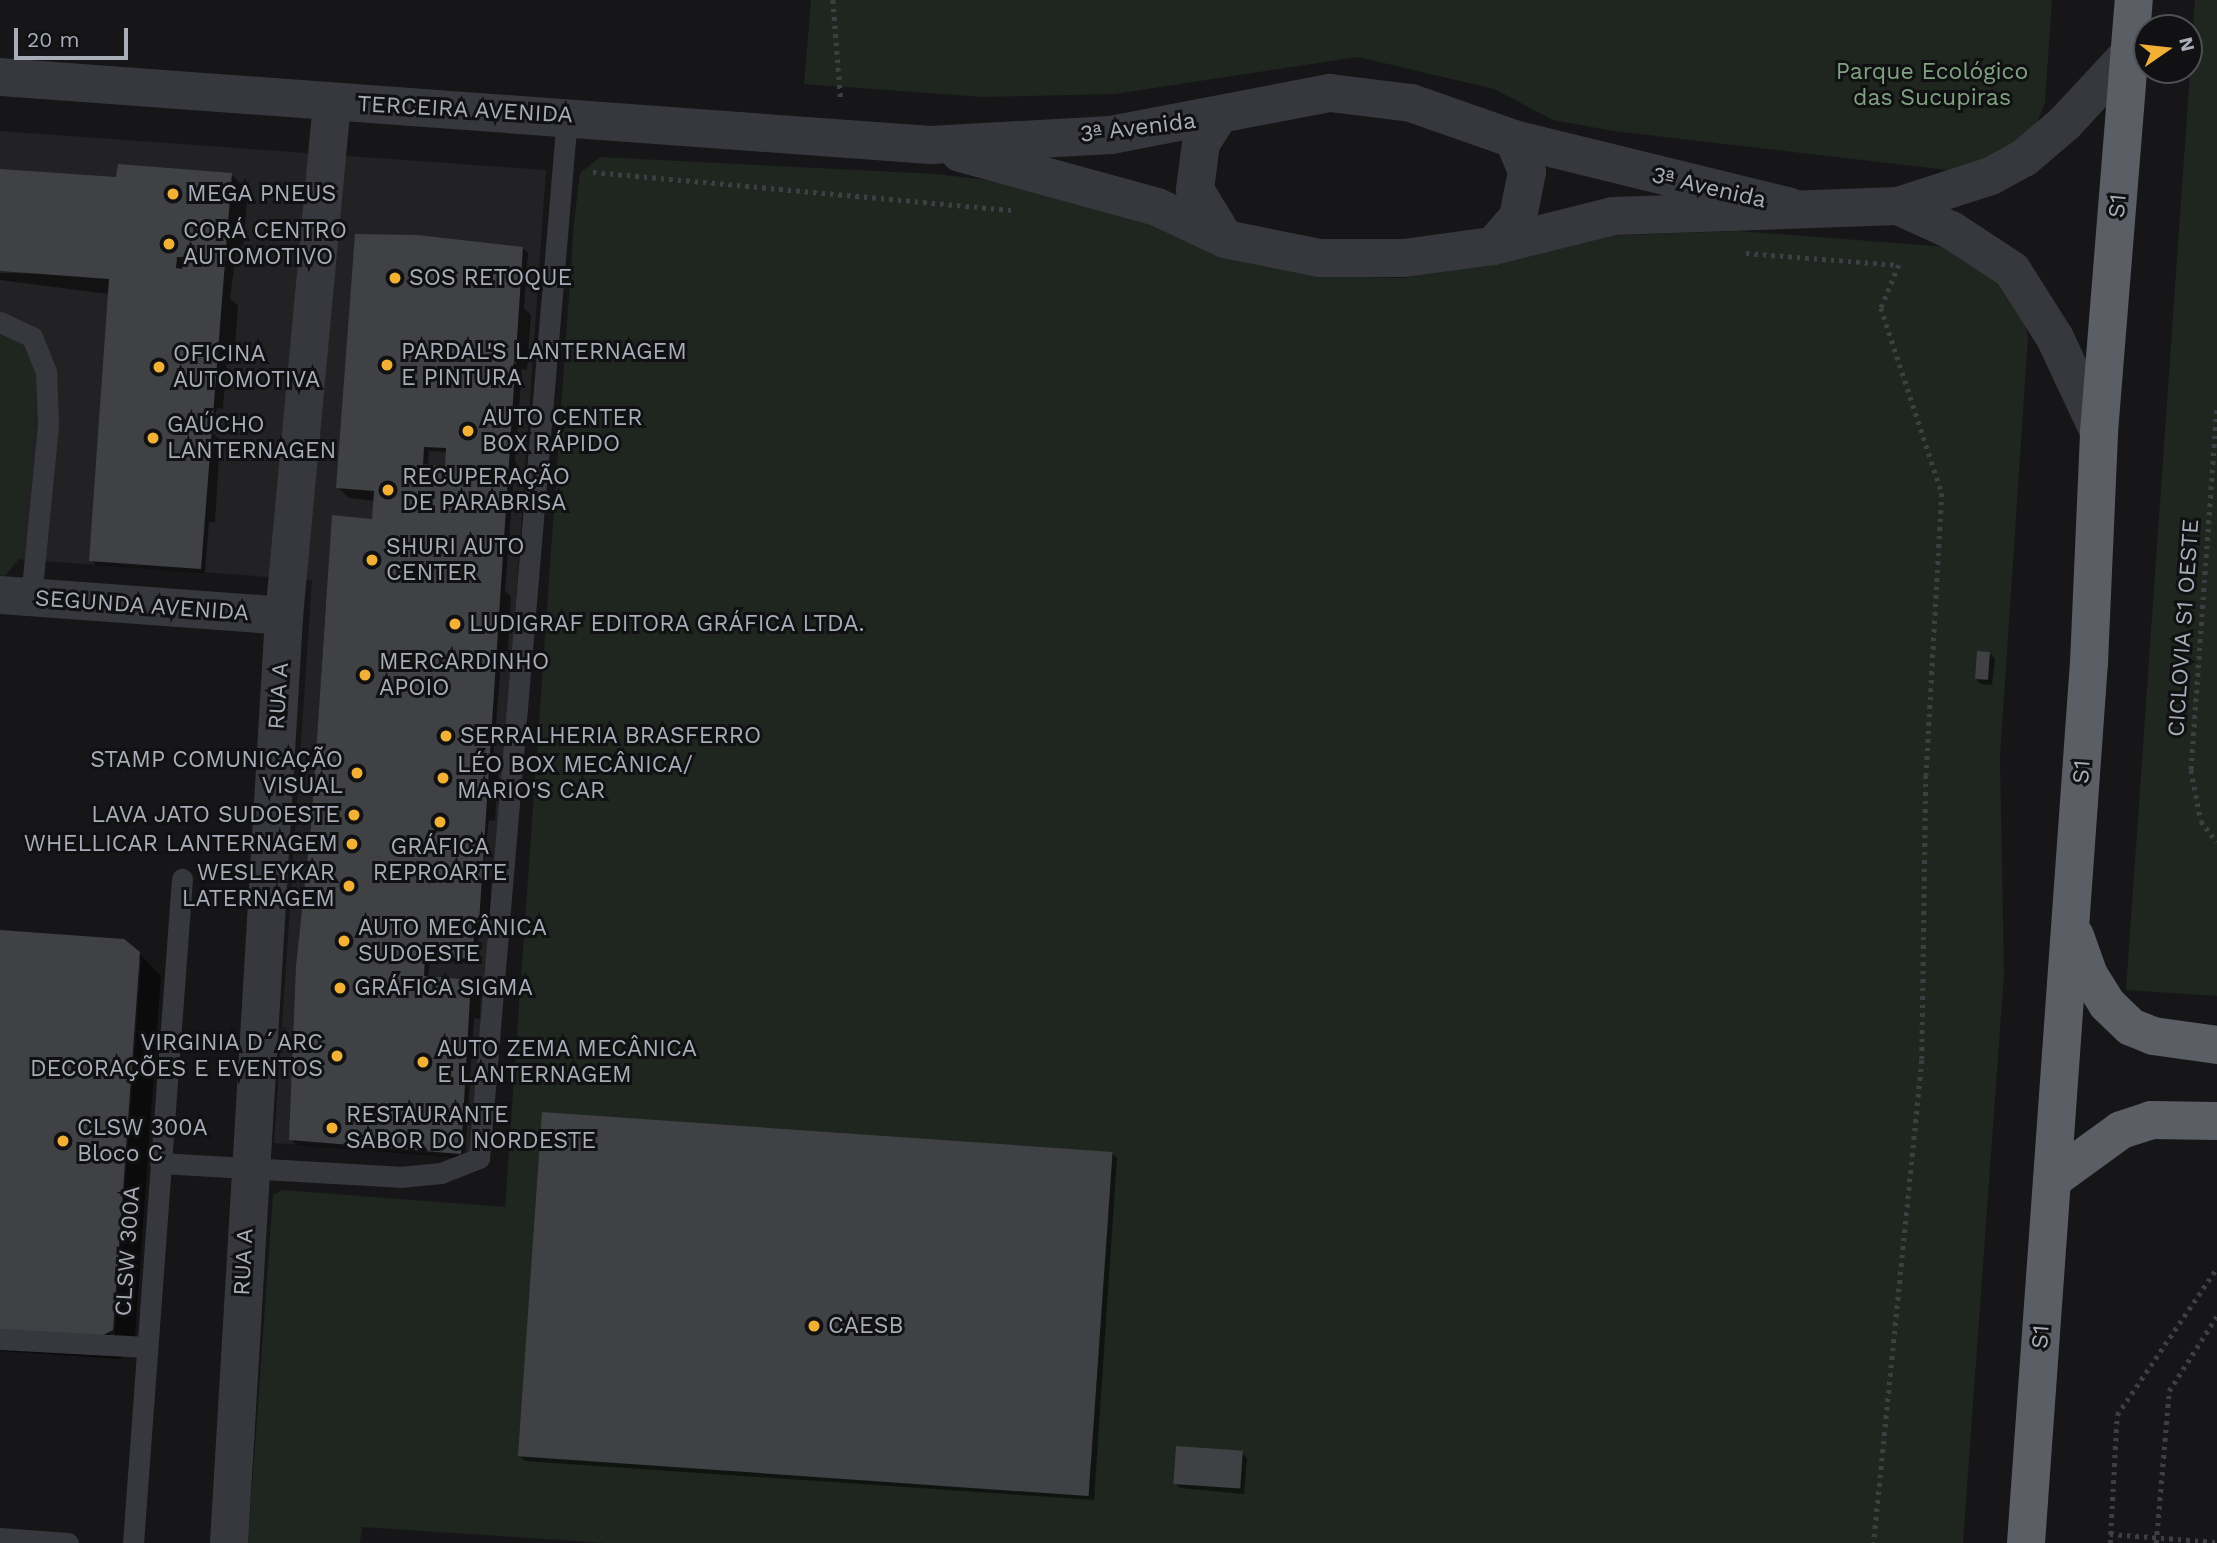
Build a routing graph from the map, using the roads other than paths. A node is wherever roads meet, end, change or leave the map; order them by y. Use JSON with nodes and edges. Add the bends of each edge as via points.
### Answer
{"nodes":[{"id":1,"x":2134,"y":0,"type":"edge"},
{"id":2,"x":2130,"y":53,"type":"junction"},
{"id":3,"x":0,"y":77,"type":"edge"},
{"id":4,"x":331,"y":102,"type":"junction"},
{"id":5,"x":567,"y":116,"type":"junction"},
{"id":6,"x":1218,"y":117,"type":"junction"},
{"id":7,"x":1514,"y":139,"type":"junction"},
{"id":8,"x":930,"y":145,"type":"junction"},
{"id":9,"x":1898,"y":206,"type":"junction"},
{"id":10,"x":1790,"y":207,"type":"junction"},
{"id":11,"x":1225,"y":239,"type":"junction"},
{"id":12,"x":1493,"y":246,"type":"junction"},
{"id":13,"x":0,"y":322,"type":"edge"},
{"id":14,"x":2099,"y":432,"type":"junction"},
{"id":15,"x":15,"y":596,"type":"edge"},
{"id":16,"x":284,"y":616,"type":"junction"},
{"id":17,"x":182,"y":878,"type":"dead end"},
{"id":18,"x":2070,"y":924,"type":"junction"},
{"id":19,"x":2217,"y":1045,"type":"edge"},
{"id":20,"x":2217,"y":1121,"type":"edge"},
{"id":21,"x":160,"y":1163,"type":"junction"},
{"id":22,"x":249,"y":1167,"type":"junction"},
{"id":23,"x":2052,"y":1180,"type":"junction"},
{"id":24,"x":0,"y":1339,"type":"edge"},
{"id":25,"x":147,"y":1347,"type":"junction"},
{"id":26,"x":0,"y":1538,"type":"edge"},
{"id":27,"x":68,"y":1543,"type":"edge"},
{"id":28,"x":133,"y":1543,"type":"edge"},
{"id":29,"x":229,"y":1543,"type":"edge"},
{"id":30,"x":2026,"y":1543,"type":"edge"}],
"edges":[{"from":1,"to":2,"type":"highway","name":"S1"},
{"from":2,"to":9,"type":"street","via":[[2065,123],[2024,158],[1991,176]]},
{"from":2,"to":14,"type":"highway","name":"S1"},
{"from":3,"to":4,"type":"street","name":"TERCEIRA AVENIDA"},
{"from":4,"to":5,"type":"street","name":"TERCEIRA AVENIDA"},
{"from":4,"to":16,"type":"street","name":"RUA A"},
{"from":5,"to":8,"type":"street","name":"TERCEIRA AVENIDA"},
{"from":5,"to":22,"type":"lane","via":[[479,1158],[441,1173],[400,1177]]},
{"from":6,"to":7,"type":"street","name":"3ª Avenida","via":[[1330,93],[1411,103]]},
{"from":6,"to":8,"type":"street","name":"3ª Avenida","via":[[1111,135]]},
{"from":6,"to":11,"type":"street","via":[[1201,143],[1195,190]]},
{"from":7,"to":10,"type":"street","name":"3ª Avenida"},
{"from":7,"to":12,"type":"street","via":[[1527,172],[1518,217]]},
{"from":8,"to":11,"type":"street","name":"3ª Avenida","via":[[1157,207]]},
{"from":9,"to":10,"type":"street"},
{"from":9,"to":14,"type":"street","via":[[1951,230],[2012,270],[2055,338]]},
{"from":10,"to":12,"type":"street","name":"3ª Avenida","via":[[1614,216]]},
{"from":11,"to":12,"type":"street","name":"3ª Avenida","via":[[1318,258],[1404,258]]},
{"from":13,"to":15,"type":"lane","via":[[32,337],[46,372],[48,425]]},
{"from":14,"to":18,"type":"highway","name":"S1","via":[[2089,663]]},
{"from":15,"to":16,"type":"street","name":"SEGUNDA AVENIDA"},
{"from":16,"to":22,"type":"street","name":"RUA A"},
{"from":17,"to":21,"type":"lane","name":"CLSW 300A"},
{"from":18,"to":19,"type":"highway","via":[[2089,975],[2107,1004],[2131,1027],[2152,1036]]},
{"from":18,"to":23,"type":"highway","name":"S1"},
{"from":20,"to":23,"type":"highway","via":[[2151,1120],[2121,1130]]},
{"from":21,"to":22,"type":"lane"},
{"from":21,"to":25,"type":"lane","name":"CLSW 300A"},
{"from":22,"to":29,"type":"street","name":"RUA A"},
{"from":23,"to":30,"type":"highway","name":"S1"},
{"from":24,"to":25,"type":"lane"},
{"from":25,"to":28,"type":"lane","name":"CLSW 300A"},
{"from":26,"to":27,"type":"lane"}]}
